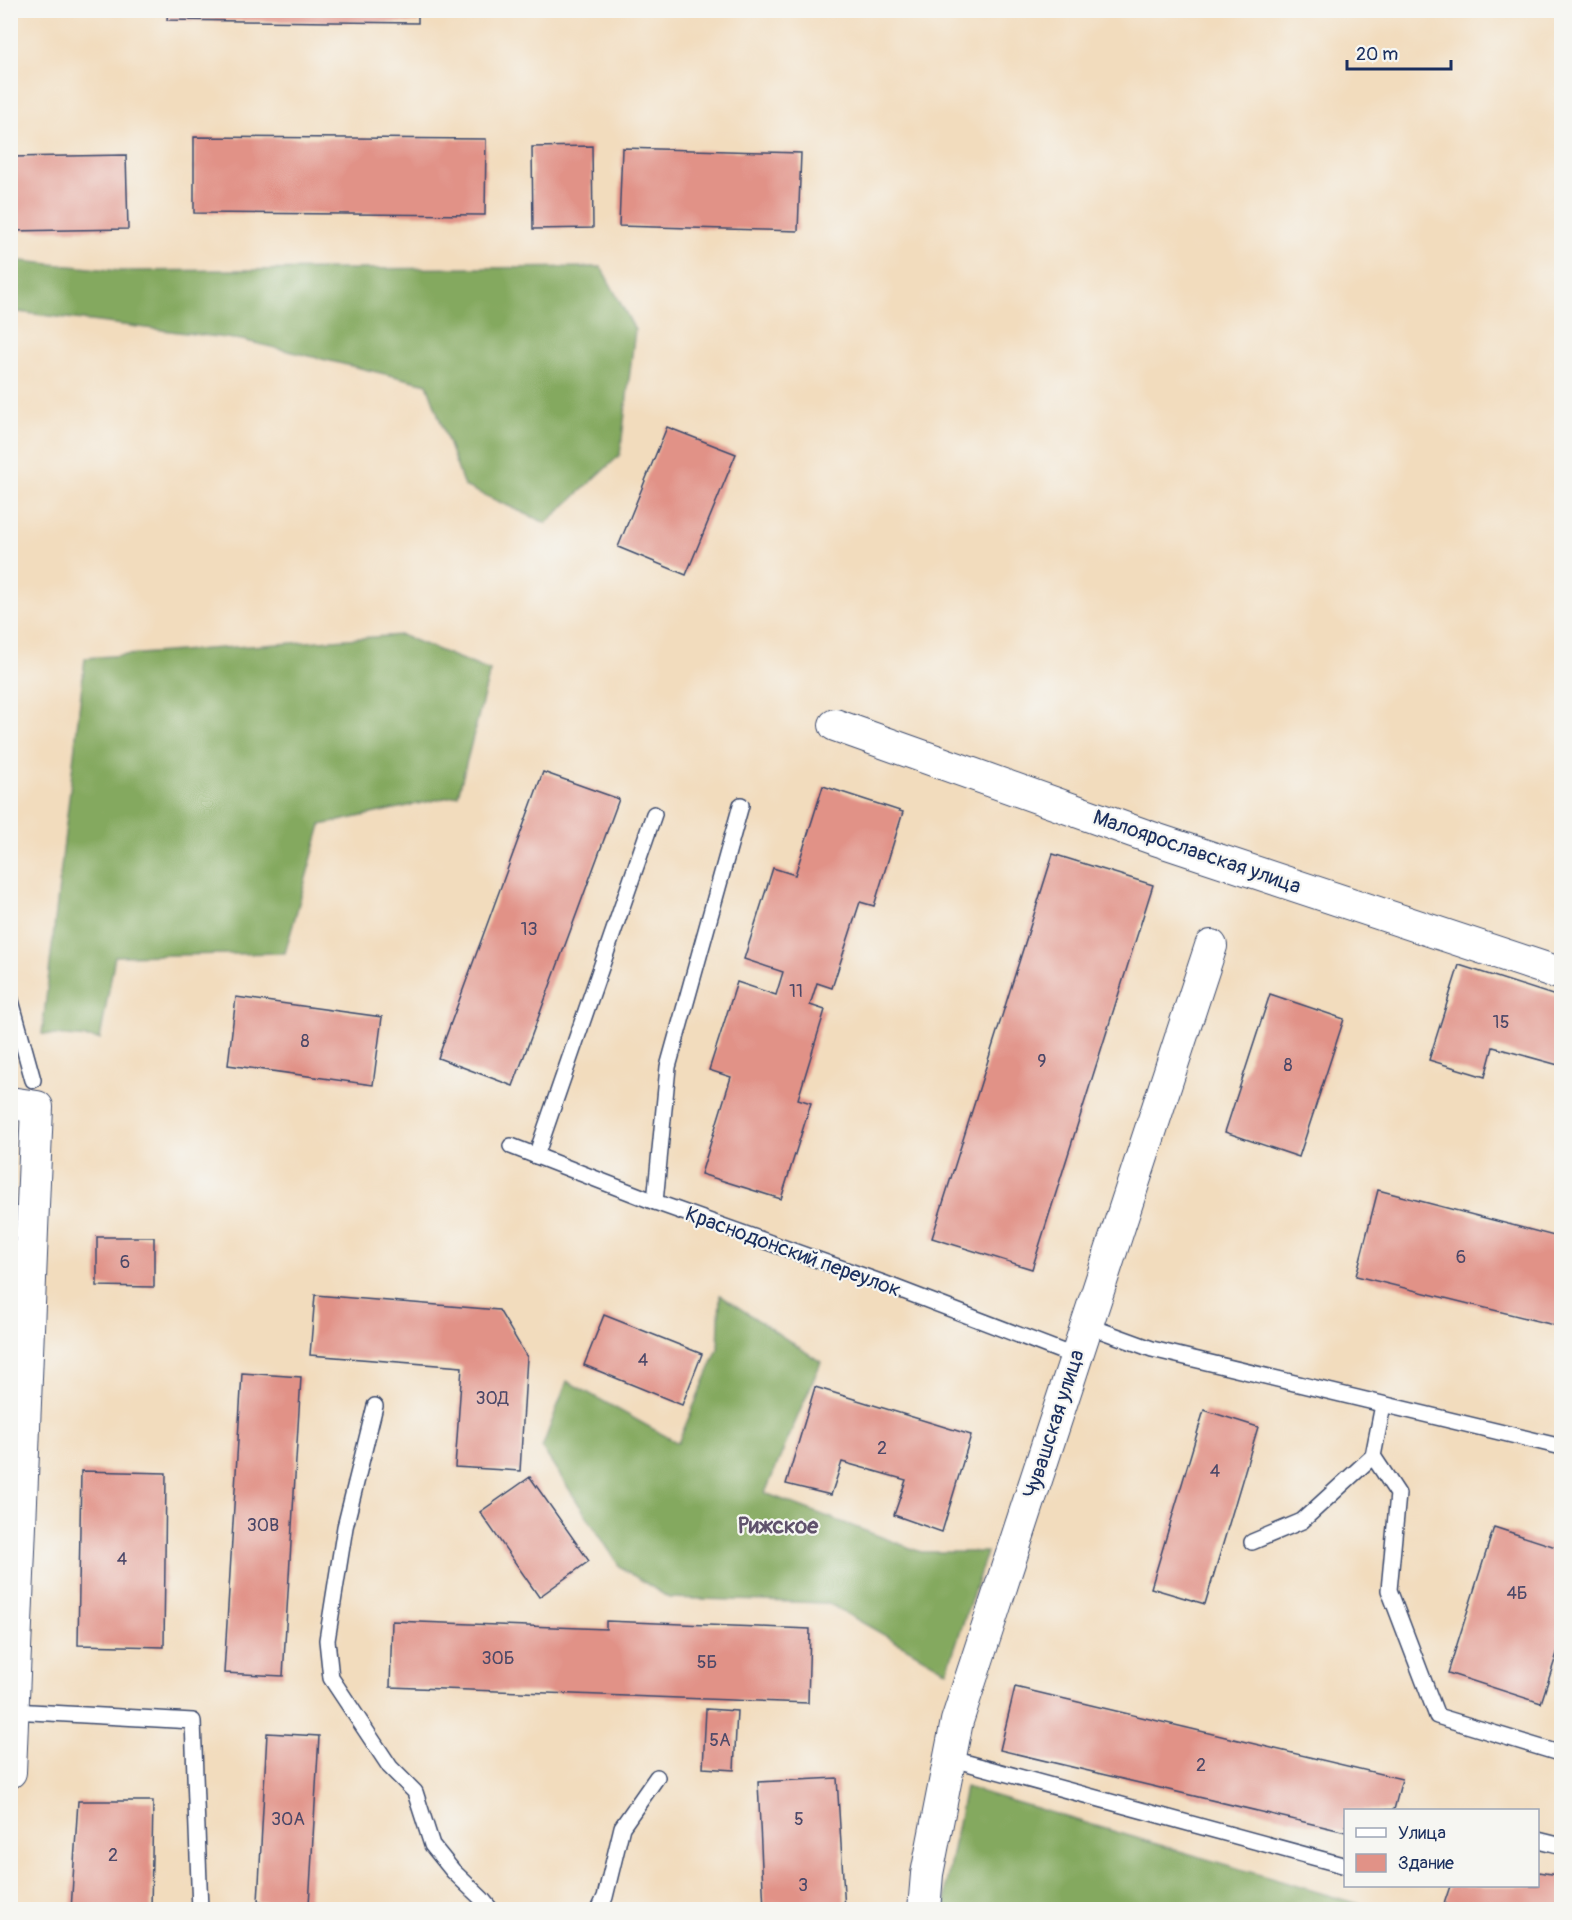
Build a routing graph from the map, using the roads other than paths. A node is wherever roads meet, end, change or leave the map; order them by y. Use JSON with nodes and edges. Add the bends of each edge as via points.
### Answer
{"nodes":[{"id":1,"x":835,"y":725,"type":"dead end"},
{"id":2,"x":741,"y":805,"type":"dead end"},
{"id":3,"x":654,"y":814,"type":"dead end"},
{"id":4,"x":1211,"y":946,"type":"dead end"},
{"id":5,"x":1562,"y":974,"type":"edge"},
{"id":6,"x":10,"y":997,"type":"edge"},
{"id":7,"x":27,"y":1096,"type":"edge"},
{"id":8,"x":510,"y":1146,"type":"dead end"},
{"id":9,"x":536,"y":1156,"type":"junction"},
{"id":10,"x":655,"y":1202,"type":"junction"},
{"id":11,"x":1086,"y":1325,"type":"junction"},
{"id":12,"x":1076,"y":1357,"type":"junction"},
{"id":13,"x":1383,"y":1405,"type":"junction"},
{"id":14,"x":375,"y":1407,"type":"dead end"},
{"id":15,"x":1562,"y":1447,"type":"edge"},
{"id":16,"x":1373,"y":1456,"type":"junction"},
{"id":17,"x":1252,"y":1542,"type":"dead end"},
{"id":18,"x":12,"y":1711,"type":"edge"},
{"id":19,"x":1562,"y":1754,"type":"edge"},
{"id":20,"x":949,"y":1758,"type":"junction"},
{"id":21,"x":10,"y":1772,"type":"edge"},
{"id":22,"x":657,"y":1777,"type":"dead end"},
{"id":23,"x":1539,"y":1840,"type":"edge"},
{"id":24,"x":1562,"y":1846,"type":"edge"},
{"id":25,"x":1344,"y":1865,"type":"edge"},
{"id":26,"x":200,"y":1910,"type":"edge"},
{"id":27,"x":491,"y":1910,"type":"edge"},
{"id":28,"x":599,"y":1910,"type":"edge"},
{"id":29,"x":924,"y":1910,"type":"edge"}],
"edges":[{"from":1,"to":5,"type":"street","name":"Малоярославская улица","via":[[1155,839]]},
{"from":2,"to":10,"type":"lane","via":[[668,1067]]},
{"from":3,"to":9,"type":"lane"},
{"from":4,"to":11,"type":"street","name":"Чувашская улица"},
{"from":6,"to":7,"type":"lane"},
{"from":7,"to":18,"type":"street"},
{"from":8,"to":9,"type":"lane","name":"Краснодонский переулок"},
{"from":9,"to":10,"type":"lane","name":"Краснодонский переулок"},
{"from":10,"to":12,"type":"lane","name":"Краснодонский переулок"},
{"from":11,"to":12,"type":"street","name":"Чувашская улица"},
{"from":11,"to":13,"type":"lane","via":[[1152,1349]]},
{"from":12,"to":20,"type":"street","name":"Чувашская улица","via":[[957,1721]]},
{"from":13,"to":15,"type":"lane"},
{"from":13,"to":16,"type":"lane"},
{"from":14,"to":27,"type":"lane","via":[[345,1527],[327,1640],[331,1678],[390,1767],[416,1792],[432,1845]]},
{"from":16,"to":17,"type":"lane","via":[[1302,1521]]},
{"from":16,"to":19,"type":"lane","via":[[1398,1494],[1389,1590],[1437,1716]]},
{"from":18,"to":21,"type":"street"},
{"from":18,"to":26,"type":"lane","via":[[193,1721]]},
{"from":20,"to":25,"type":"lane"},
{"from":20,"to":29,"type":"street","name":"Чувашская улица"},
{"from":22,"to":28,"type":"lane","via":[[622,1827]]},
{"from":23,"to":24,"type":"lane"}]}
